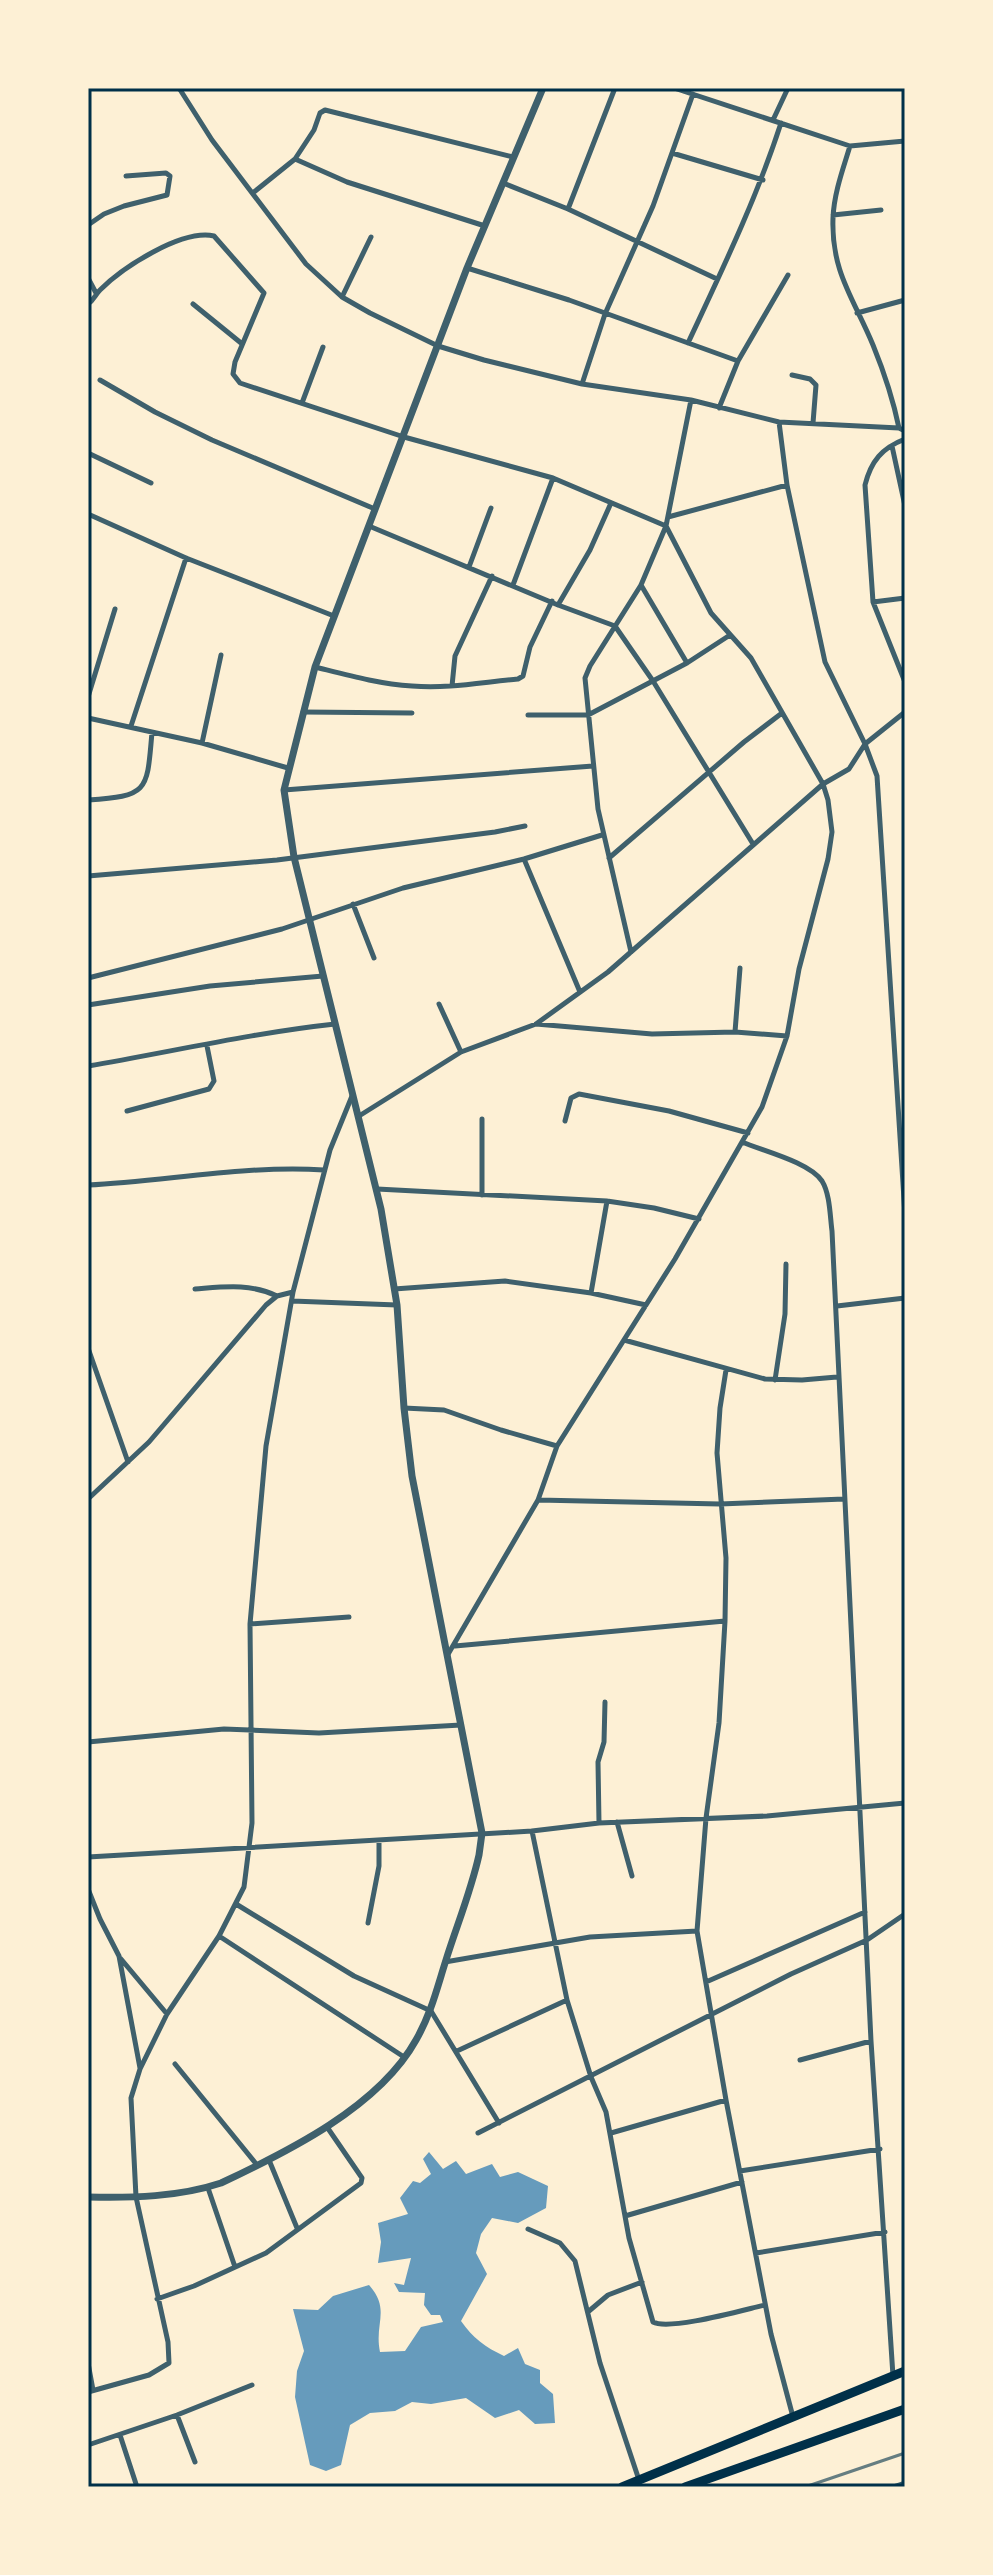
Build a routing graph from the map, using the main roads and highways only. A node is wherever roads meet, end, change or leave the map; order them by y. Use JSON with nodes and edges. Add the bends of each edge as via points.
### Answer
{"nodes":[{"id":1,"x":905,"y":2371,"type":"edge"},
{"id":2,"x":905,"y":2409,"type":"edge"},
{"id":3,"x":622,"y":2487,"type":"edge"},
{"id":4,"x":685,"y":2487,"type":"edge"}],
"edges":[{"from":1,"to":3,"type":"highway"},
{"from":2,"to":4,"type":"highway"}]}
